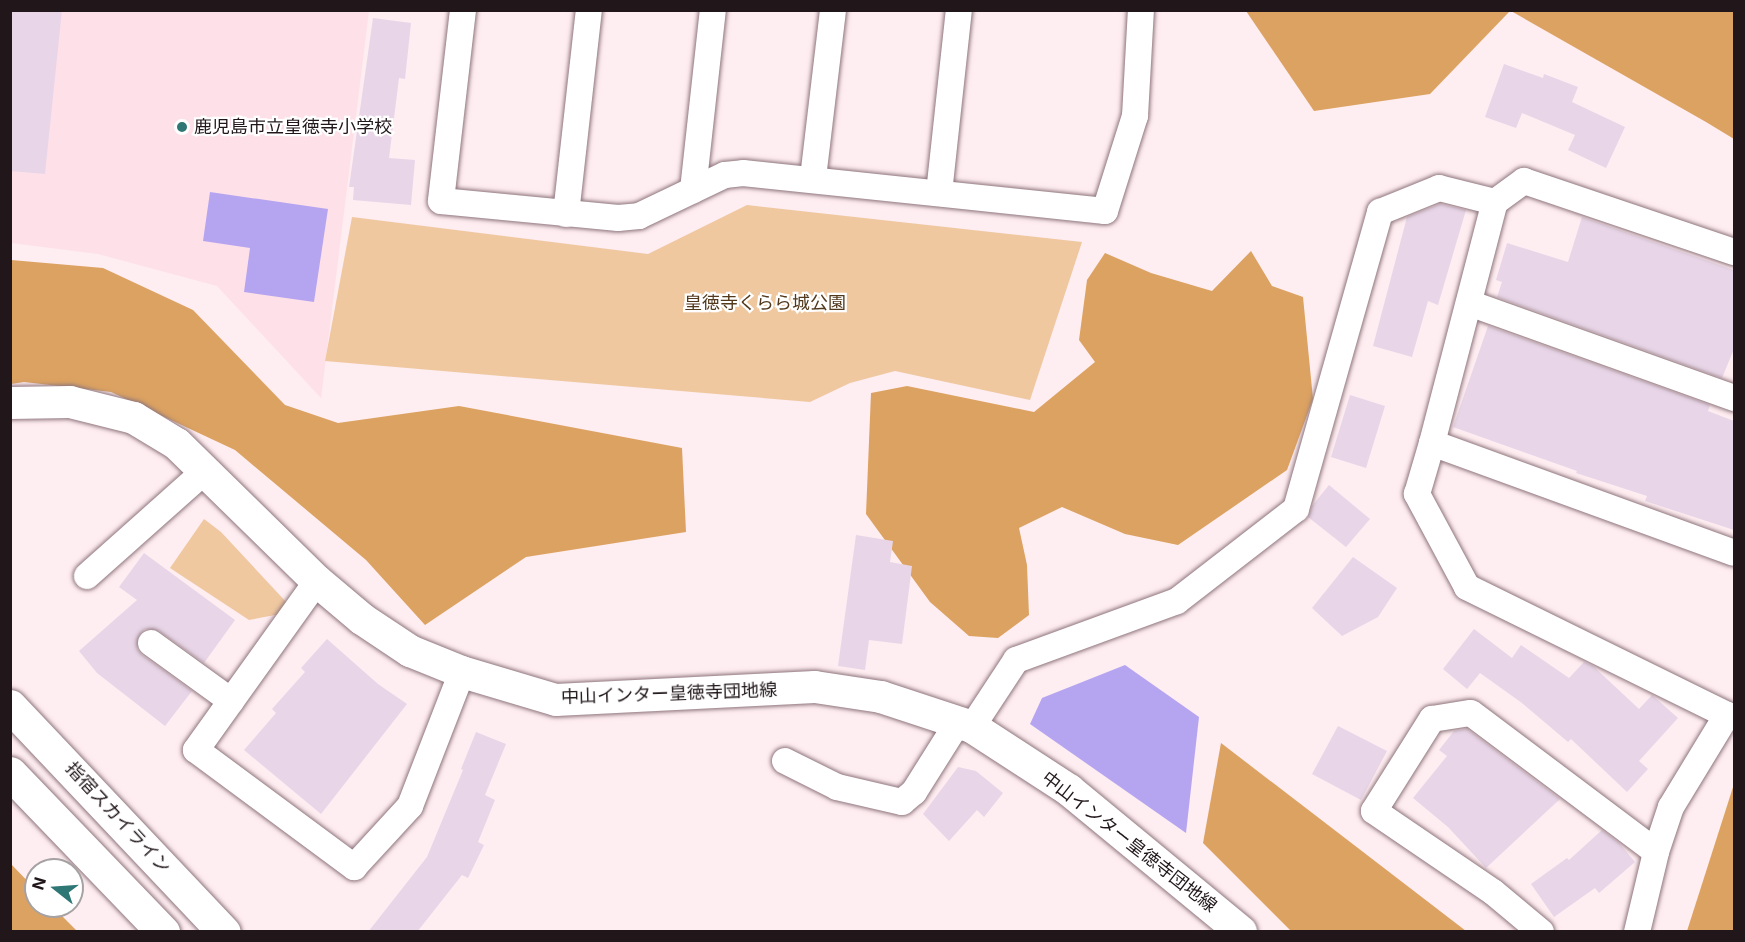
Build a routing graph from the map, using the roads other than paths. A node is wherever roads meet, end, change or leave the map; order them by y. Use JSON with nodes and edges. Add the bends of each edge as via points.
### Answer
{"nodes":[{"id":1,"x":462,"y":10,"type":"edge"},
{"id":2,"x":589,"y":10,"type":"edge"},
{"id":3,"x":713,"y":10,"type":"edge"},
{"id":4,"x":833,"y":10,"type":"edge"},
{"id":5,"x":959,"y":10,"type":"edge"},
{"id":6,"x":1141,"y":10,"type":"edge"},
{"id":7,"x":813,"y":178,"type":"junction"},
{"id":8,"x":693,"y":190,"type":"junction"},
{"id":9,"x":939,"y":193,"type":"junction"},
{"id":10,"x":1495,"y":202,"type":"junction"},
{"id":11,"x":566,"y":214,"type":"junction"},
{"id":12,"x":1734,"y":252,"type":"edge"},
{"id":13,"x":1469,"y":303,"type":"junction"},
{"id":14,"x":1734,"y":398,"type":"edge"},
{"id":15,"x":10,"y":403,"type":"edge"},
{"id":16,"x":1432,"y":443,"type":"junction"},
{"id":17,"x":205,"y":471,"type":"junction"},
{"id":18,"x":1734,"y":553,"type":"edge"},
{"id":19,"x":87,"y":576,"type":"dead end"},
{"id":20,"x":317,"y":581,"type":"junction"},
{"id":21,"x":151,"y":643,"type":"dead end"},
{"id":22,"x":462,"y":672,"type":"junction"},
{"id":23,"x":231,"y":701,"type":"junction"},
{"id":24,"x":10,"y":706,"type":"edge"},
{"id":25,"x":965,"y":724,"type":"junction"},
{"id":26,"x":785,"y":761,"type":"dead end"},
{"id":27,"x":10,"y":773,"type":"edge"},
{"id":28,"x":1656,"y":852,"type":"junction"},
{"id":29,"x":163,"y":932,"type":"edge"},
{"id":30,"x":224,"y":932,"type":"edge"},
{"id":31,"x":1241,"y":932,"type":"edge"},
{"id":32,"x":1541,"y":932,"type":"edge"},
{"id":33,"x":1637,"y":932,"type":"edge"}],
"edges":[{"from":1,"to":11,"type":"street","via":[[441,201]]},
{"from":2,"to":11,"type":"street"},
{"from":3,"to":8,"type":"street"},
{"from":4,"to":7,"type":"street"},
{"from":5,"to":9,"type":"street"},
{"from":6,"to":9,"type":"street","via":[[1135,116],[1105,211]]},
{"from":7,"to":8,"type":"street","via":[[743,172],[725,175]]},
{"from":7,"to":9,"type":"street"},
{"from":8,"to":11,"type":"street","via":[[639,216]]},
{"from":10,"to":12,"type":"street","via":[[1524,181]]},
{"from":10,"to":13,"type":"street"},
{"from":10,"to":25,"type":"street","via":[[1439,188],[1380,212],[1296,509],[1177,601],[1016,660]]},
{"from":13,"to":14,"type":"street"},
{"from":13,"to":16,"type":"street"},
{"from":15,"to":17,"type":"street","name":"中山インター皇徳寺団地線","via":[[70,402],[134,418],[177,444]]},
{"from":16,"to":18,"type":"street"},
{"from":16,"to":28,"type":"street","via":[[1417,494],[1467,587],[1727,715],[1671,807]]},
{"from":17,"to":19,"type":"street"},
{"from":17,"to":20,"type":"street","name":"中山インター皇徳寺団地線"},
{"from":20,"to":22,"type":"street","name":"中山インター皇徳寺団地線","via":[[362,619],[410,651]]},
{"from":20,"to":23,"type":"street"},
{"from":21,"to":23,"type":"street"},
{"from":22,"to":23,"type":"street","via":[[410,806],[354,867],[196,750]]},
{"from":22,"to":25,"type":"street","name":"中山インター皇徳寺団地線","via":[[556,700],[815,687],[881,697]]},
{"from":24,"to":30,"type":"main road","name":"指宿スカイライン"},
{"from":25,"to":26,"type":"street","via":[[915,792],[902,802],[837,788]]},
{"from":25,"to":31,"type":"street","name":"中山インター皇徳寺団地線","via":[[1069,790]]},
{"from":27,"to":29,"type":"main road"},
{"from":28,"to":32,"type":"street","via":[[1471,713],[1432,719],[1374,811],[1493,892]]},
{"from":28,"to":33,"type":"street"}]}
